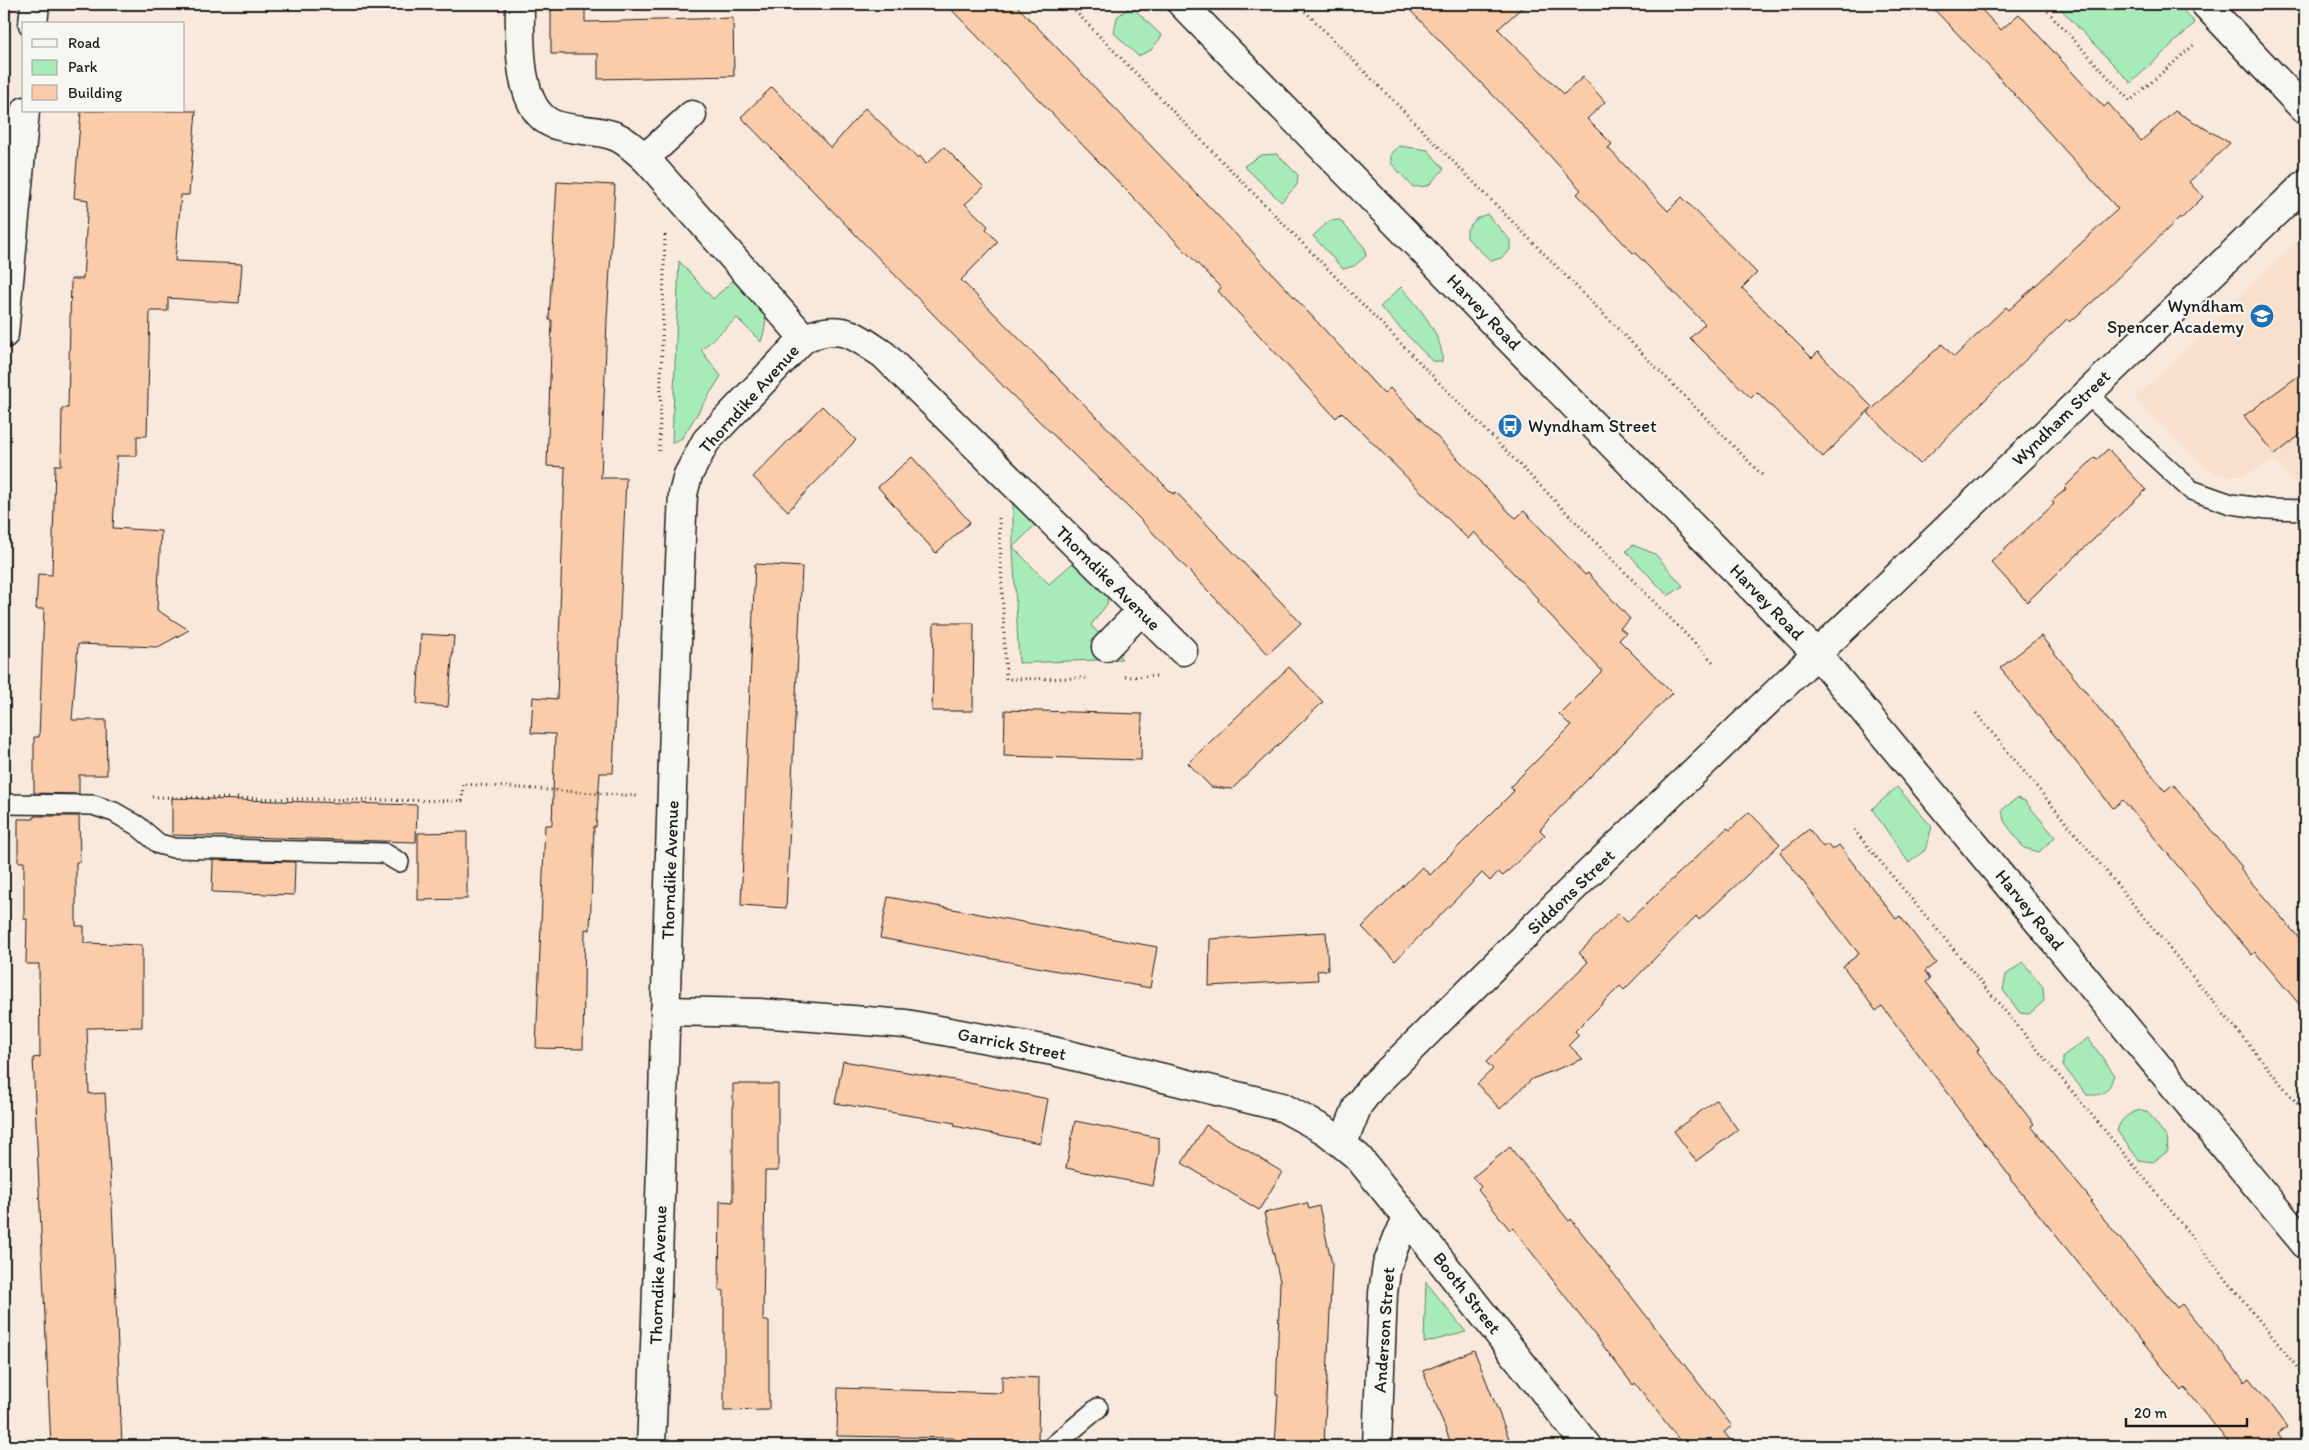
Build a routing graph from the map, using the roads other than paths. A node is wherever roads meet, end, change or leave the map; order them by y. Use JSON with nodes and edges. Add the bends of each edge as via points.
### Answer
{"nodes":[{"id":1,"x":35,"y":4,"type":"edge"},
{"id":2,"x":520,"y":4,"type":"edge"},
{"id":3,"x":1182,"y":4,"type":"edge"},
{"id":4,"x":2213,"y":12,"type":"edge"},
{"id":5,"x":33,"y":22,"type":"edge"},
{"id":6,"x":2305,"y":110,"type":"edge"},
{"id":7,"x":25,"y":112,"type":"edge"},
{"id":8,"x":692,"y":115,"type":"dead end"},
{"id":9,"x":645,"y":158,"type":"junction"},
{"id":10,"x":2305,"y":184,"type":"edge"},
{"id":11,"x":4,"y":334,"type":"edge"},
{"id":12,"x":804,"y":338,"type":"junction"},
{"id":13,"x":2087,"y":394,"type":"junction"},
{"id":14,"x":2305,"y":510,"type":"edge"},
{"id":15,"x":1141,"y":611,"type":"junction"},
{"id":16,"x":1106,"y":647,"type":"dead end"},
{"id":17,"x":1182,"y":651,"type":"road end"},
{"id":18,"x":1817,"y":654,"type":"junction"},
{"id":19,"x":4,"y":804,"type":"edge"},
{"id":20,"x":398,"y":862,"type":"dead end"},
{"id":21,"x":665,"y":1011,"type":"junction"},
{"id":22,"x":1344,"y":1143,"type":"junction"},
{"id":23,"x":1408,"y":1219,"type":"junction"},
{"id":24,"x":2305,"y":1244,"type":"edge"},
{"id":25,"x":1098,"y":1408,"type":"dead end"},
{"id":26,"x":651,"y":1446,"type":"edge"},
{"id":27,"x":1053,"y":1446,"type":"edge"},
{"id":28,"x":1377,"y":1446,"type":"edge"},
{"id":29,"x":1587,"y":1446,"type":"edge"}],
"edges":[{"from":1,"to":5,"type":"main road"},
{"from":2,"to":9,"type":"main road","name":"Thorndike Avenue","via":[[520,59],[532,105],[551,123],[619,137]]},
{"from":3,"to":18,"type":"main road","name":"Harvey Road"},
{"from":4,"to":6,"type":"main road"},
{"from":7,"to":11,"type":"main road"},
{"from":8,"to":9,"type":"main road"},
{"from":9,"to":12,"type":"main road","name":"Thorndike Avenue"},
{"from":10,"to":13,"type":"main road","name":"Wyndham Street"},
{"from":12,"to":15,"type":"main road","name":"Thorndike Avenue","via":[[822,331],[838,330],[884,355]]},
{"from":12,"to":21,"type":"main road","name":"Thorndike Avenue","via":[[706,441],[688,475],[683,502]]},
{"from":13,"to":14,"type":"lane","via":[[2191,490],[2231,504]]},
{"from":13,"to":18,"type":"main road","name":"Wyndham Street"},
{"from":15,"to":16,"type":"main road"},
{"from":15,"to":17,"type":"main road","name":"Thorndike Avenue"},
{"from":18,"to":22,"type":"main road","name":"Siddons Street","via":[[1564,897],[1372,1088],[1358,1105]]},
{"from":18,"to":24,"type":"main road","name":"Harvey Road"},
{"from":19,"to":20,"type":"lane","via":[[93,805],[114,812],[159,844],[174,848],[384,853]]},
{"from":21,"to":22,"type":"main road","name":"Garrick Street","via":[[831,1017],[906,1024],[976,1036],[1053,1051],[1282,1107],[1303,1116]]},
{"from":21,"to":26,"type":"main road","name":"Thorndike Avenue","via":[[660,1246]]},
{"from":22,"to":23,"type":"main road","name":"Booth Street"},
{"from":23,"to":28,"type":"main road","name":"Anderson Street","via":[[1387,1265],[1383,1293]]},
{"from":23,"to":29,"type":"main road","name":"Booth Street"},
{"from":25,"to":27,"type":"lane"}]}
